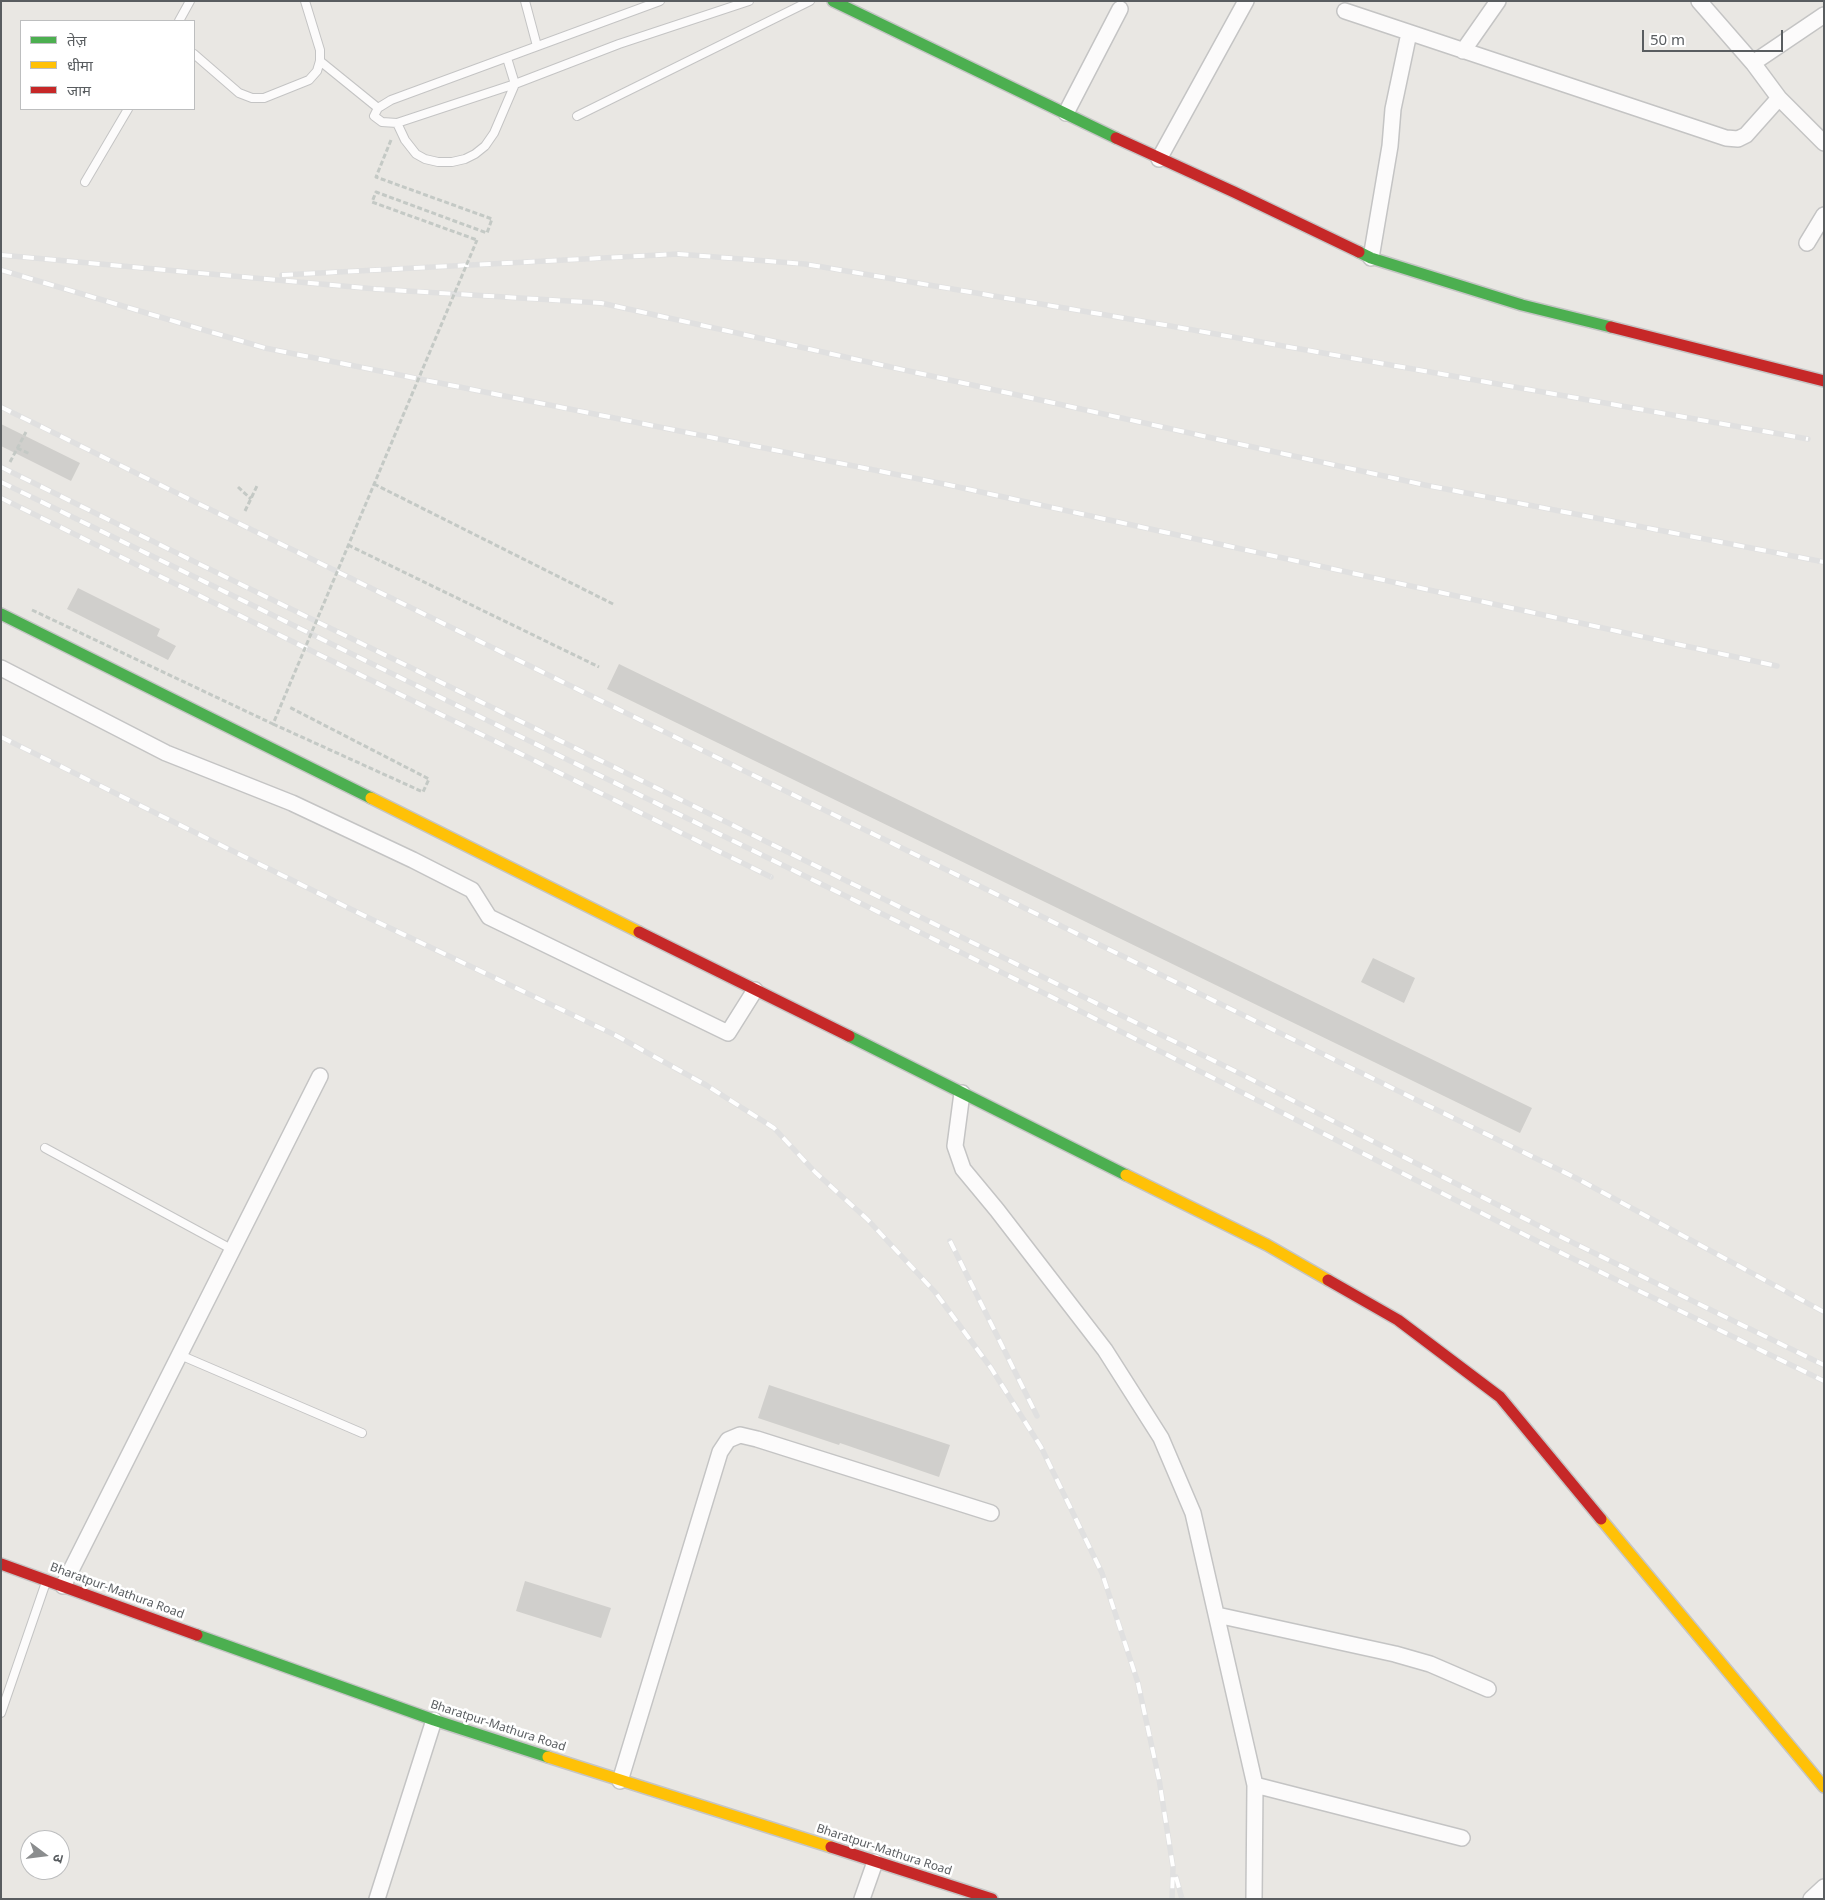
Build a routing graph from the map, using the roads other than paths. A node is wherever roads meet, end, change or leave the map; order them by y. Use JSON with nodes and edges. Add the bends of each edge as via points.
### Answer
{"nodes":[{"id":1,"x":190,"y":1,"type":"edge"},
{"id":2,"x":305,"y":1,"type":"edge"},
{"id":3,"x":526,"y":1,"type":"edge"},
{"id":4,"x":660,"y":1,"type":"edge"},
{"id":5,"x":749,"y":1,"type":"edge"},
{"id":6,"x":810,"y":1,"type":"edge"},
{"id":7,"x":833,"y":1,"type":"edge"},
{"id":8,"x":1246,"y":1,"type":"edge"},
{"id":9,"x":1498,"y":1,"type":"edge"},
{"id":10,"x":1699,"y":1,"type":"edge"},
{"id":11,"x":1820,"y":1,"type":"edge"},
{"id":12,"x":1824,"y":6,"type":"edge"},
{"id":13,"x":1120,"y":9,"type":"dead end"},
{"id":14,"x":1346,"y":11,"type":"dead end"},
{"id":15,"x":1824,"y":15,"type":"edge"},
{"id":16,"x":180,"y":20,"type":"edge"},
{"id":17,"x":1409,"y":33,"type":"junction"},
{"id":18,"x":537,"y":46,"type":"junction"},
{"id":19,"x":1463,"y":51,"type":"junction"},
{"id":20,"x":195,"y":55,"type":"edge"},
{"id":21,"x":507,"y":58,"type":"junction"},
{"id":22,"x":320,"y":61,"type":"junction"},
{"id":23,"x":1753,"y":63,"type":"junction"},
{"id":24,"x":515,"y":84,"type":"junction"},
{"id":25,"x":1779,"y":98,"type":"junction"},
{"id":26,"x":378,"y":108,"type":"junction"},
{"id":27,"x":127,"y":110,"type":"edge"},
{"id":28,"x":1066,"y":114,"type":"junction"},
{"id":29,"x":577,"y":116,"type":"dead end"},
{"id":30,"x":398,"y":123,"type":"junction"},
{"id":31,"x":1824,"y":143,"type":"edge"},
{"id":32,"x":1159,"y":160,"type":"junction"},
{"id":33,"x":85,"y":182,"type":"dead end"},
{"id":34,"x":1824,"y":215,"type":"edge"},
{"id":35,"x":1806,"y":243,"type":"dead end"},
{"id":36,"x":1371,"y":258,"type":"junction"},
{"id":37,"x":1824,"y":381,"type":"edge"},
{"id":38,"x":1,"y":614,"type":"edge"},
{"id":39,"x":1,"y":668,"type":"edge"},
{"id":40,"x":755,"y":990,"type":"junction"},
{"id":41,"x":320,"y":1076,"type":"dead end"},
{"id":42,"x":962,"y":1093,"type":"junction"},
{"id":43,"x":45,"y":1148,"type":"dead end"},
{"id":44,"x":233,"y":1250,"type":"junction"},
{"id":45,"x":180,"y":1354,"type":"junction"},
{"id":46,"x":362,"y":1434,"type":"dead end"},
{"id":47,"x":990,"y":1513,"type":"dead end"},
{"id":48,"x":1,"y":1564,"type":"edge"},
{"id":49,"x":46,"y":1580,"type":"junction"},
{"id":50,"x":63,"y":1586,"type":"junction"},
{"id":51,"x":1217,"y":1615,"type":"junction"},
{"id":52,"x":1488,"y":1689,"type":"dead end"},
{"id":53,"x":1,"y":1714,"type":"edge"},
{"id":54,"x":434,"y":1720,"type":"junction"},
{"id":55,"x":620,"y":1780,"type":"junction"},
{"id":56,"x":1256,"y":1785,"type":"junction"},
{"id":57,"x":1824,"y":1787,"type":"edge"},
{"id":58,"x":1462,"y":1838,"type":"dead end"},
{"id":59,"x":875,"y":1862,"type":"junction"},
{"id":60,"x":1824,"y":1887,"type":"edge"},
{"id":61,"x":377,"y":1899,"type":"edge"},
{"id":62,"x":862,"y":1899,"type":"edge"},
{"id":63,"x":992,"y":1899,"type":"edge"},
{"id":64,"x":1254,"y":1899,"type":"edge"},
{"id":65,"x":1811,"y":1899,"type":"edge"}],
"edges":[{"from":1,"to":16,"type":"lane"},
{"from":2,"to":22,"type":"lane","via":[[320,50]]},
{"from":3,"to":18,"type":"lane"},
{"from":4,"to":18,"type":"lane"},
{"from":5,"to":24,"type":"lane","via":[[619,44]]},
{"from":6,"to":29,"type":"lane"},
{"from":7,"to":28,"type":"main road"},
{"from":8,"to":32,"type":"street"},
{"from":9,"to":19,"type":"street"},
{"from":10,"to":23,"type":"street"},
{"from":11,"to":12,"type":"street"},
{"from":13,"to":28,"type":"street"},
{"from":14,"to":17,"type":"street"},
{"from":15,"to":23,"type":"street"},
{"from":17,"to":19,"type":"street"},
{"from":17,"to":36,"type":"street","via":[[1393,109]]},
{"from":18,"to":21,"type":"lane"},
{"from":19,"to":25,"type":"street","via":[[1726,138],[1746,136]]},
{"from":20,"to":22,"type":"lane","via":[[239,93],[252,98],[264,98],[309,80]]},
{"from":21,"to":24,"type":"lane"},
{"from":21,"to":26,"type":"lane","via":[[391,100]]},
{"from":22,"to":26,"type":"lane"},
{"from":23,"to":25,"type":"street"},
{"from":24,"to":30,"type":"lane"},
{"from":24,"to":30,"type":"lane","via":[[494,133],[485,146],[466,159],[438,162],[416,154]]},
{"from":25,"to":31,"type":"street"},
{"from":26,"to":30,"type":"lane","via":[[374,116],[376,120]]},
{"from":27,"to":33,"type":"lane"},
{"from":28,"to":32,"type":"main road"},
{"from":32,"to":36,"type":"main road"},
{"from":34,"to":35,"type":"street"},
{"from":36,"to":37,"type":"main road","via":[[1522,305]]},
{"from":38,"to":40,"type":"main road"},
{"from":39,"to":40,"type":"street","via":[[166,753],[292,803],[413,860],[472,890],[489,917],[728,1033]]},
{"from":40,"to":42,"type":"main road"},
{"from":41,"to":44,"type":"street"},
{"from":42,"to":51,"type":"street","via":[[955,1146],[963,1169],[1105,1350],[1161,1438],[1193,1513]]},
{"from":42,"to":57,"type":"main road","via":[[1275,1250],[1398,1320],[1500,1397]]},
{"from":43,"to":44,"type":"lane"},
{"from":44,"to":45,"type":"street"},
{"from":45,"to":46,"type":"lane"},
{"from":45,"to":50,"type":"street"},
{"from":47,"to":55,"type":"street","via":[[757,1439],[740,1435],[728,1440],[720,1452]]},
{"from":48,"to":49,"type":"main road","name":"Bharatpur-Mathura Road"},
{"from":49,"to":50,"type":"main road","name":"Bharatpur-Mathura Road"},
{"from":49,"to":53,"type":"lane"},
{"from":50,"to":54,"type":"main road","name":"Bharatpur-Mathura Road"},
{"from":51,"to":52,"type":"street","via":[[1413,1659]]},
{"from":51,"to":56,"type":"street"},
{"from":54,"to":55,"type":"main road","name":"Bharatpur-Mathura Road"},
{"from":54,"to":61,"type":"street"},
{"from":55,"to":59,"type":"main road","name":"Bharatpur-Mathura Road"},
{"from":56,"to":58,"type":"street"},
{"from":56,"to":64,"type":"street"},
{"from":59,"to":62,"type":"street"},
{"from":59,"to":63,"type":"main road","name":"Bharatpur-Mathura Road"},
{"from":60,"to":65,"type":"street"}]}
